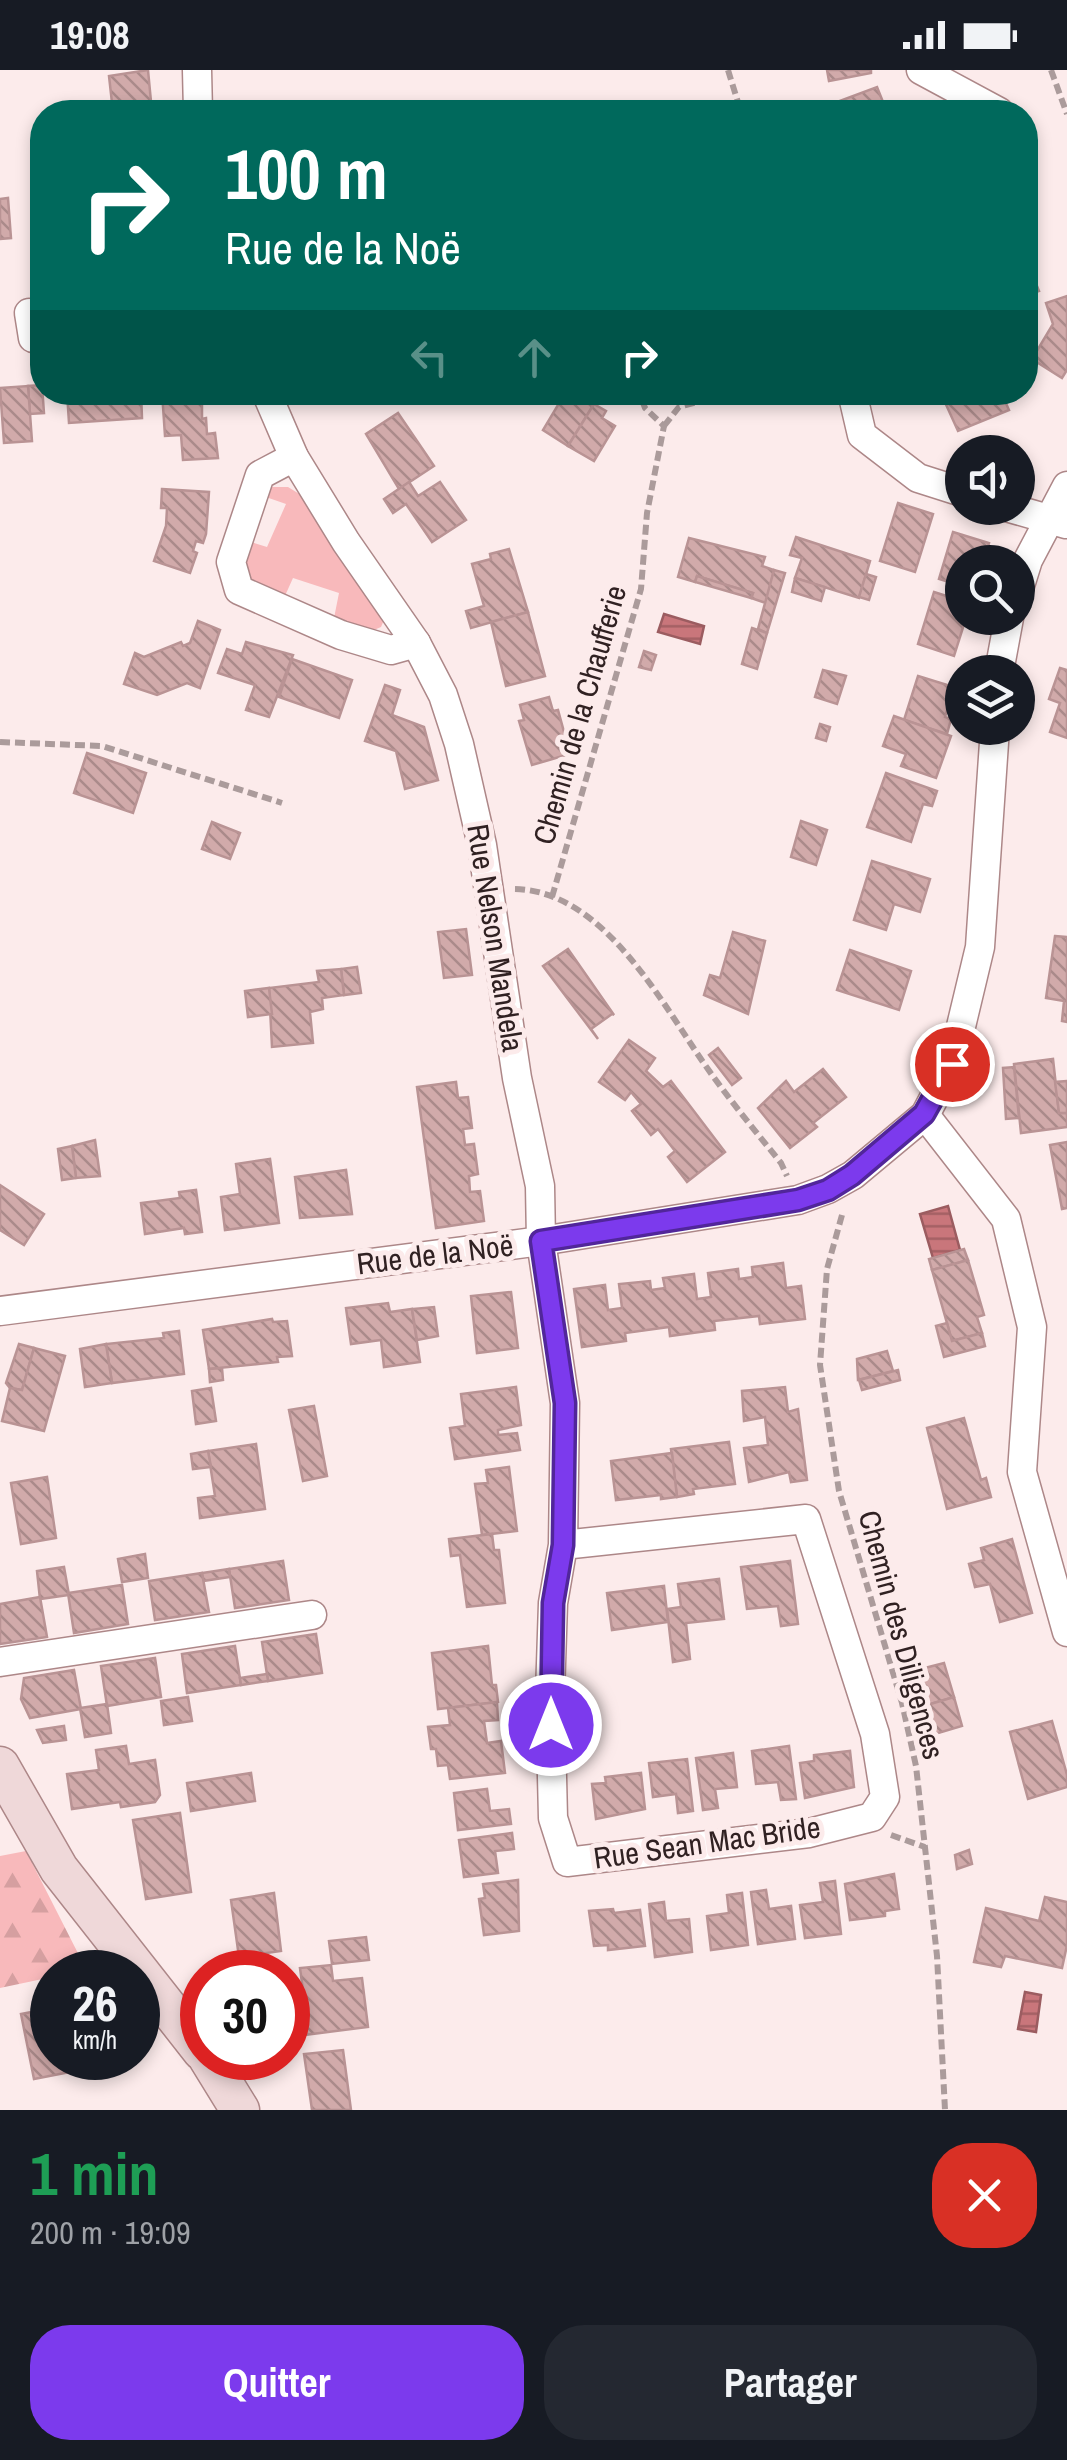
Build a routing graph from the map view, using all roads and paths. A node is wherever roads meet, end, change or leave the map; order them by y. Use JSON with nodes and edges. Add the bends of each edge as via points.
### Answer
{"nodes":[{"id":1,"x":197,"y":70,"type":"edge"},
{"id":2,"x":728,"y":70,"type":"edge"},
{"id":3,"x":921,"y":70,"type":"edge"},
{"id":4,"x":1052,"y":71,"type":"edge"},
{"id":5,"x":198,"y":100,"type":"edge"},
{"id":6,"x":737,"y":100,"type":"edge"},
{"id":7,"x":977,"y":100,"type":"edge"},
{"id":8,"x":1067,"y":114,"type":"edge"},
{"id":9,"x":272,"y":405,"type":"edge"},
{"id":10,"x":644,"y":405,"type":"edge"},
{"id":11,"x":686,"y":405,"type":"edge"},
{"id":12,"x":855,"y":405,"type":"edge"},
{"id":13,"x":664,"y":426,"type":"junction"},
{"id":14,"x":294,"y":457,"type":"junction"},
{"id":15,"x":1067,"y":486,"type":"edge"},
{"id":16,"x":945,"y":487,"type":"edge"},
{"id":17,"x":1058,"y":522,"type":"edge"},
{"id":18,"x":1035,"y":551,"type":"edge"},
{"id":19,"x":416,"y":643,"type":"junction"},
{"id":20,"x":0,"y":742,"type":"edge"},
{"id":21,"x":994,"y":745,"type":"edge"},
{"id":22,"x":282,"y":803,"type":"dead end"},
{"id":23,"x":489,"y":888,"type":"junction"},
{"id":24,"x":552,"y":897,"type":"junction"},
{"id":25,"x":924,"y":1114,"type":"junction"},
{"id":26,"x":852,"y":1175,"type":"junction"},
{"id":27,"x":798,"y":1200,"type":"junction"},
{"id":28,"x":541,"y":1241,"type":"junction"},
{"id":29,"x":0,"y":1310,"type":"edge"},
{"id":30,"x":563,"y":1545,"type":"junction"},
{"id":31,"x":312,"y":1615,"type":"dead end"},
{"id":32,"x":1067,"y":1632,"type":"edge"},
{"id":33,"x":0,"y":1662,"type":"edge"},
{"id":34,"x":0,"y":1766,"type":"edge"},
{"id":35,"x":180,"y":2023,"type":"edge"},
{"id":36,"x":222,"y":2080,"type":"edge"},
{"id":37,"x":240,"y":2110,"type":"edge"},
{"id":38,"x":945,"y":2110,"type":"edge"}],
"edges":[{"from":1,"to":5,"type":"street"},
{"from":2,"to":6,"type":"path"},
{"from":3,"to":7,"type":"street"},
{"from":4,"to":8,"type":"path"},
{"from":9,"to":14,"type":"street","name":"Rue Nelson Mandela"},
{"from":10,"to":13,"type":"path"},
{"from":11,"to":13,"type":"path"},
{"from":12,"to":16,"type":"street","via":[[862,435],[918,478]]},
{"from":13,"to":24,"type":"path","name":"Chemin de la Chaufferie","via":[[640,589]]},
{"from":14,"to":19,"type":"street","name":"Rue Nelson Mandela"},
{"from":14,"to":19,"type":"street","via":[[260,475],[231,562],[239,590],[391,650]]},
{"from":15,"to":17,"type":"street"},
{"from":17,"to":18,"type":"street"},
{"from":19,"to":23,"type":"street","name":"Rue Nelson Mandela","via":[[459,744]]},
{"from":20,"to":22,"type":"path","via":[[102,746]]},
{"from":21,"to":25,"type":"street","name":"Rue de la Noë","via":[[980,947],[952,1064]]},
{"from":23,"to":24,"type":"path"},
{"from":23,"to":28,"type":"street","name":"Rue Nelson Mandela","via":[[540,1186]]},
{"from":24,"to":27,"type":"path","via":[[607,930],[636,965],[781,1163]]},
{"from":25,"to":26,"type":"street","name":"Rue de la Noë"},
{"from":25,"to":32,"type":"street","via":[[1006,1219],[1032,1327],[1022,1472]]},
{"from":26,"to":27,"type":"street","name":"Rue de la Noë"},
{"from":26,"to":38,"type":"path","name":"Chemin des Diligences","via":[[827,1268],[820,1365],[838,1491],[916,1766]]},
{"from":27,"to":28,"type":"street","name":"Rue de la Noë"},
{"from":28,"to":29,"type":"street","name":"Rue de la Noë"},
{"from":28,"to":30,"type":"street","name":"Rue Sean Mac Bride","via":[[565,1403]]},
{"from":30,"to":30,"type":"street","name":"Rue Sean Mac Bride","via":[[806,1519],[874,1734],[885,1798],[872,1816],[809,1833],[567,1862],[553,1818],[550,1694]]},
{"from":31,"to":33,"type":"street"},
{"from":34,"to":35,"type":"main road","via":[[59,1869]]},
{"from":36,"to":37,"type":"main road"}]}
